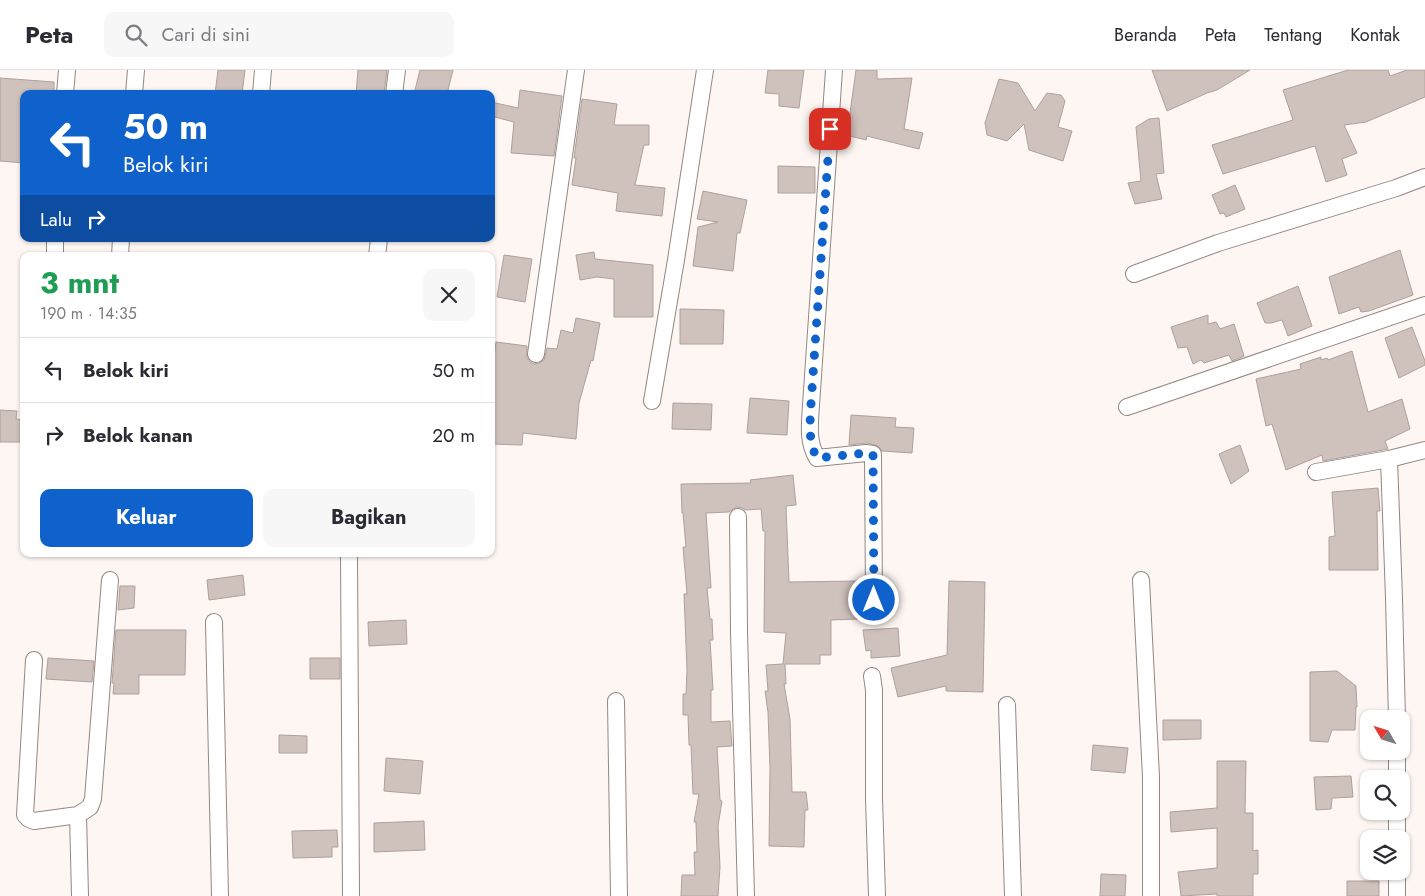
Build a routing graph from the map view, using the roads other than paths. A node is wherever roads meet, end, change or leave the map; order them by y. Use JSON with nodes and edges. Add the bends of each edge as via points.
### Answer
{"nodes":[{"id":1,"x":67,"y":70,"type":"edge"},
{"id":2,"x":136,"y":70,"type":"edge"},
{"id":3,"x":263,"y":70,"type":"edge"},
{"id":4,"x":397,"y":70,"type":"edge"},
{"id":5,"x":576,"y":70,"type":"edge"},
{"id":6,"x":705,"y":70,"type":"edge"},
{"id":7,"x":834,"y":70,"type":"edge"},
{"id":8,"x":65,"y":90,"type":"edge"},
{"id":9,"x":134,"y":90,"type":"edge"},
{"id":10,"x":261,"y":90,"type":"edge"},
{"id":11,"x":394,"y":90,"type":"edge"},
{"id":12,"x":1425,"y":177,"type":"edge"},
{"id":13,"x":1134,"y":274,"type":"dead end"},
{"id":14,"x":1425,"y":305,"type":"edge"},
{"id":15,"x":536,"y":354,"type":"dead end"},
{"id":16,"x":652,"y":401,"type":"dead end"},
{"id":17,"x":1127,"y":407,"type":"dead end"},
{"id":18,"x":1425,"y":450,"type":"edge"},
{"id":19,"x":1389,"y":459,"type":"junction"},
{"id":20,"x":1316,"y":472,"type":"dead end"},
{"id":21,"x":738,"y":517,"type":"dead end"},
{"id":22,"x":349,"y":557,"type":"edge"},
{"id":23,"x":110,"y":580,"type":"dead end"},
{"id":24,"x":1142,"y":580,"type":"dead end"},
{"id":25,"x":874,"y":600,"type":"dead end"},
{"id":26,"x":214,"y":622,"type":"dead end"},
{"id":27,"x":34,"y":660,"type":"dead end"},
{"id":28,"x":872,"y":676,"type":"dead end"},
{"id":29,"x":616,"y":700,"type":"dead end"},
{"id":30,"x":1007,"y":705,"type":"dead end"},
{"id":31,"x":1397,"y":710,"type":"edge"},
{"id":32,"x":78,"y":816,"type":"junction"},
{"id":33,"x":1397,"y":880,"type":"edge"},
{"id":34,"x":80,"y":896,"type":"edge"},
{"id":35,"x":220,"y":896,"type":"edge"},
{"id":36,"x":351,"y":896,"type":"edge"},
{"id":37,"x":619,"y":896,"type":"edge"},
{"id":38,"x":746,"y":896,"type":"edge"},
{"id":39,"x":877,"y":896,"type":"edge"},
{"id":40,"x":1013,"y":896,"type":"edge"},
{"id":41,"x":1152,"y":896,"type":"edge"},
{"id":42,"x":1397,"y":896,"type":"edge"}],
"edges":[{"from":1,"to":8,"type":"street"},
{"from":2,"to":9,"type":"street"},
{"from":3,"to":10,"type":"street"},
{"from":4,"to":11,"type":"street"},
{"from":5,"to":15,"type":"street"},
{"from":6,"to":16,"type":"street"},
{"from":7,"to":25,"type":"street","via":[[810,435],[817,458],[873,454]]},
{"from":12,"to":13,"type":"street","via":[[1218,243]]},
{"from":14,"to":17,"type":"street"},
{"from":18,"to":19,"type":"street"},
{"from":19,"to":20,"type":"street"},
{"from":19,"to":31,"type":"street"},
{"from":21,"to":38,"type":"street"},
{"from":22,"to":36,"type":"street"},
{"from":23,"to":32,"type":"street","via":[[93,799],[90,807]]},
{"from":24,"to":41,"type":"street","via":[[1151,777]]},
{"from":26,"to":35,"type":"street"},
{"from":27,"to":32,"type":"street","via":[[25,815],[34,821]]},
{"from":28,"to":39,"type":"street"},
{"from":29,"to":37,"type":"street"},
{"from":30,"to":40,"type":"street"},
{"from":32,"to":34,"type":"street"},
{"from":33,"to":42,"type":"street"}]}
